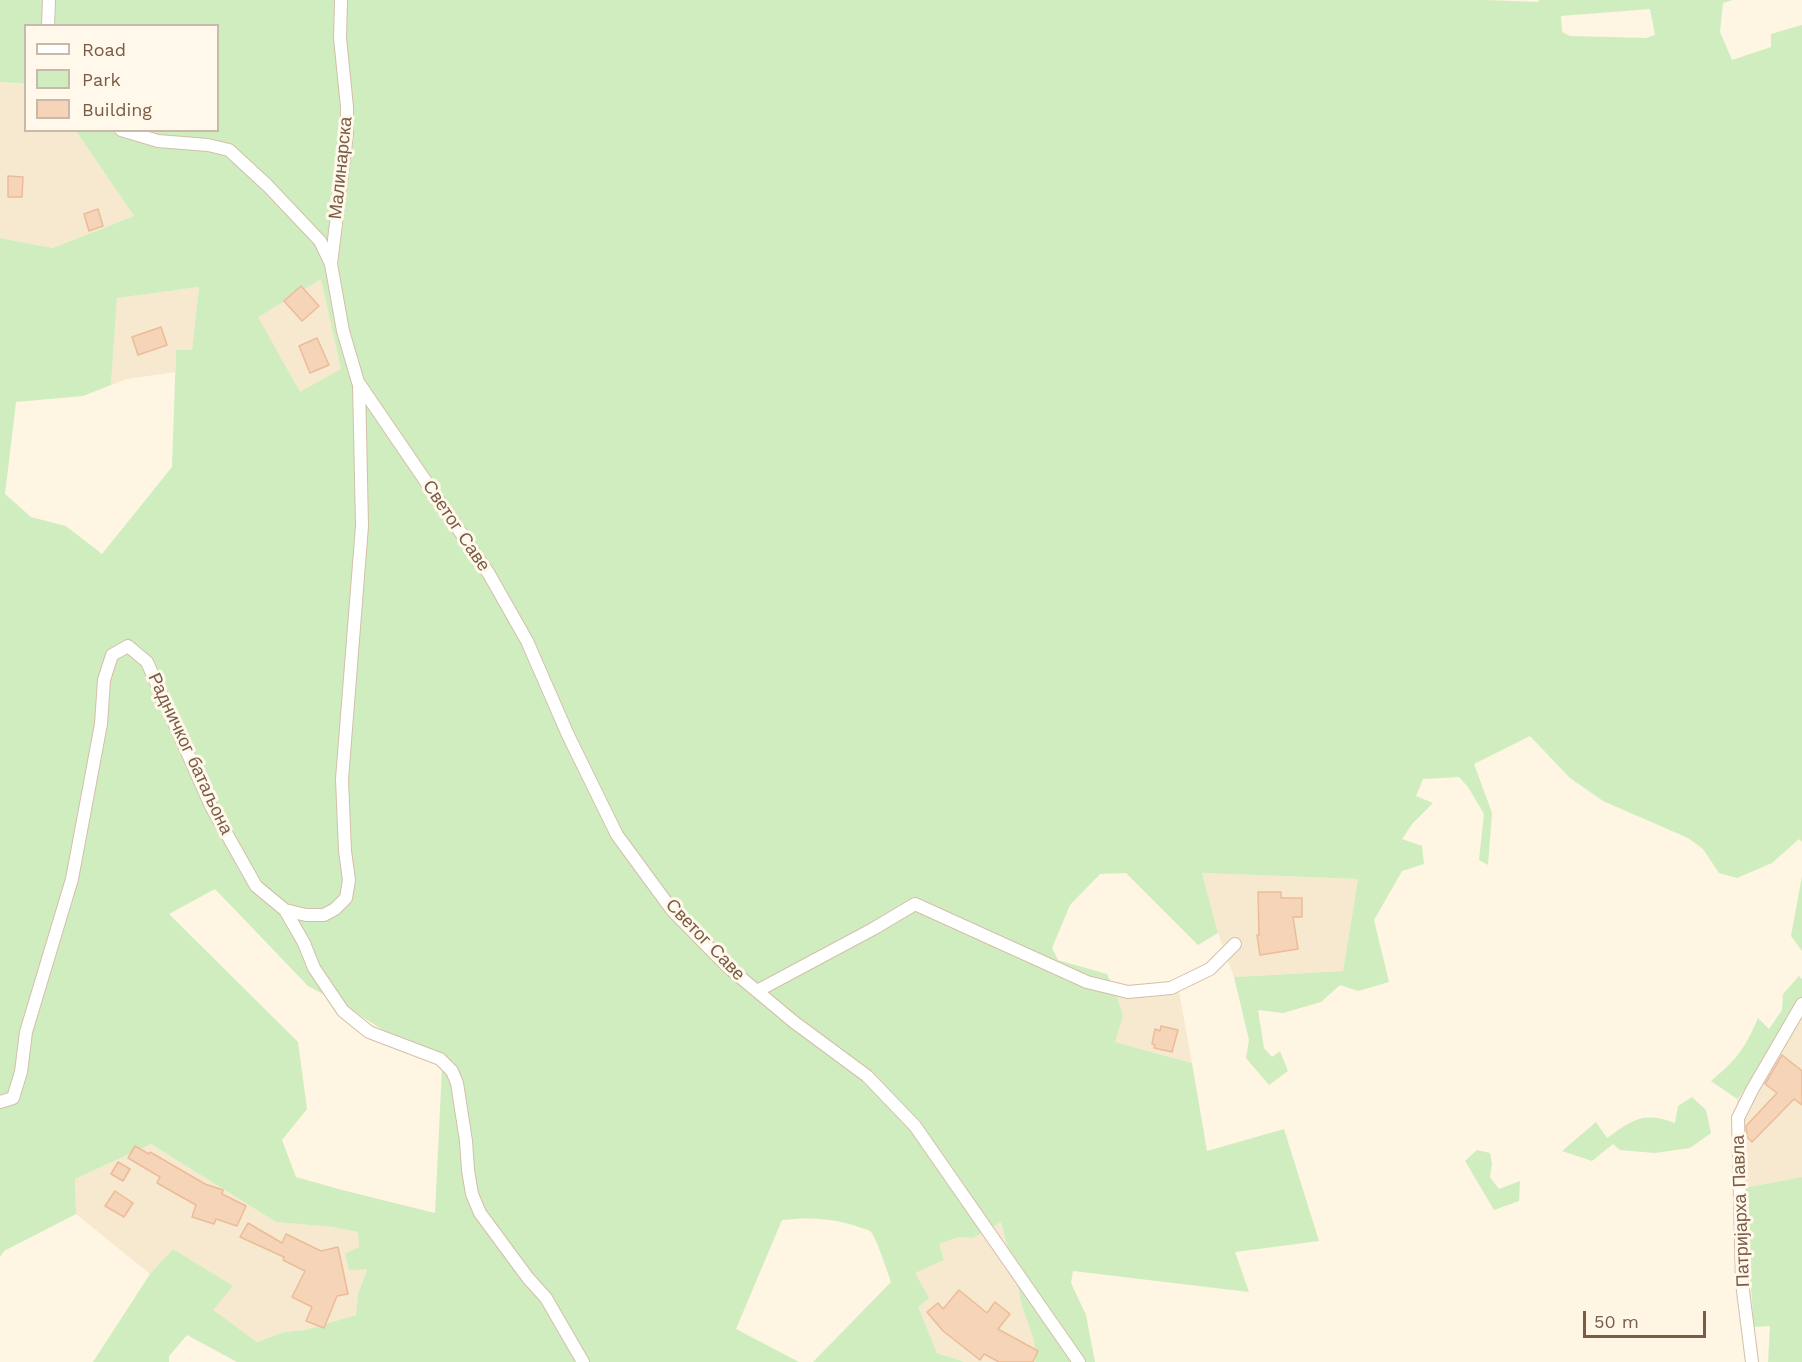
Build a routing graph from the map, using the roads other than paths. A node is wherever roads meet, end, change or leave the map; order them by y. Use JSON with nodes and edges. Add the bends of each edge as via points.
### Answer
{"nodes":[{"id":1,"x":49,"y":0,"type":"edge"},
{"id":2,"x":341,"y":0,"type":"edge"},
{"id":3,"x":48,"y":24,"type":"edge"},
{"id":4,"x":128,"y":132,"type":"edge"},
{"id":5,"x":331,"y":264,"type":"junction"},
{"id":6,"x":358,"y":382,"type":"junction"},
{"id":7,"x":285,"y":910,"type":"junction"},
{"id":8,"x":1235,"y":944,"type":"dead end"},
{"id":9,"x":757,"y":991,"type":"junction"},
{"id":10,"x":1802,"y":1004,"type":"edge"},
{"id":11,"x":0,"y":1102,"type":"edge"},
{"id":12,"x":583,"y":1362,"type":"edge"},
{"id":13,"x":1079,"y":1362,"type":"edge"},
{"id":14,"x":1752,"y":1362,"type":"edge"}],
"edges":[{"from":1,"to":3,"type":"street"},
{"from":2,"to":5,"type":"street","name":"Малинарска","via":[[347,134]]},
{"from":4,"to":5,"type":"street","name":"Светог Саве","via":[[158,141],[229,150],[320,241]]},
{"from":5,"to":6,"type":"street","name":"Светог Саве","via":[[343,331]]},
{"from":6,"to":7,"type":"street","via":[[362,526],[342,779],[350,880],[346,898],[324,915]]},
{"from":6,"to":9,"type":"street","name":"Светог Саве","via":[[489,574],[527,641],[617,835],[672,910]]},
{"from":7,"to":11,"type":"street","name":"Радничког батаљона","via":[[256,886],[211,806],[147,662],[128,646],[112,655],[104,680],[101,724],[72,879],[26,1032],[14,1098]]},
{"from":7,"to":12,"type":"street","name":"Радничког батаљона","via":[[314,968],[343,1011],[369,1032],[440,1059],[452,1071],[457,1083],[472,1194],[480,1213],[546,1298]]},
{"from":8,"to":9,"type":"street","name":"Светог Саве","via":[[1210,969],[1171,988],[1128,992],[1087,982],[915,904]]},
{"from":9,"to":13,"type":"street","name":"Светог Саве","via":[[867,1076],[915,1126]]},
{"from":10,"to":14,"type":"street","name":"Патријарха Павла","via":[[1738,1118],[1742,1282]]}]}
